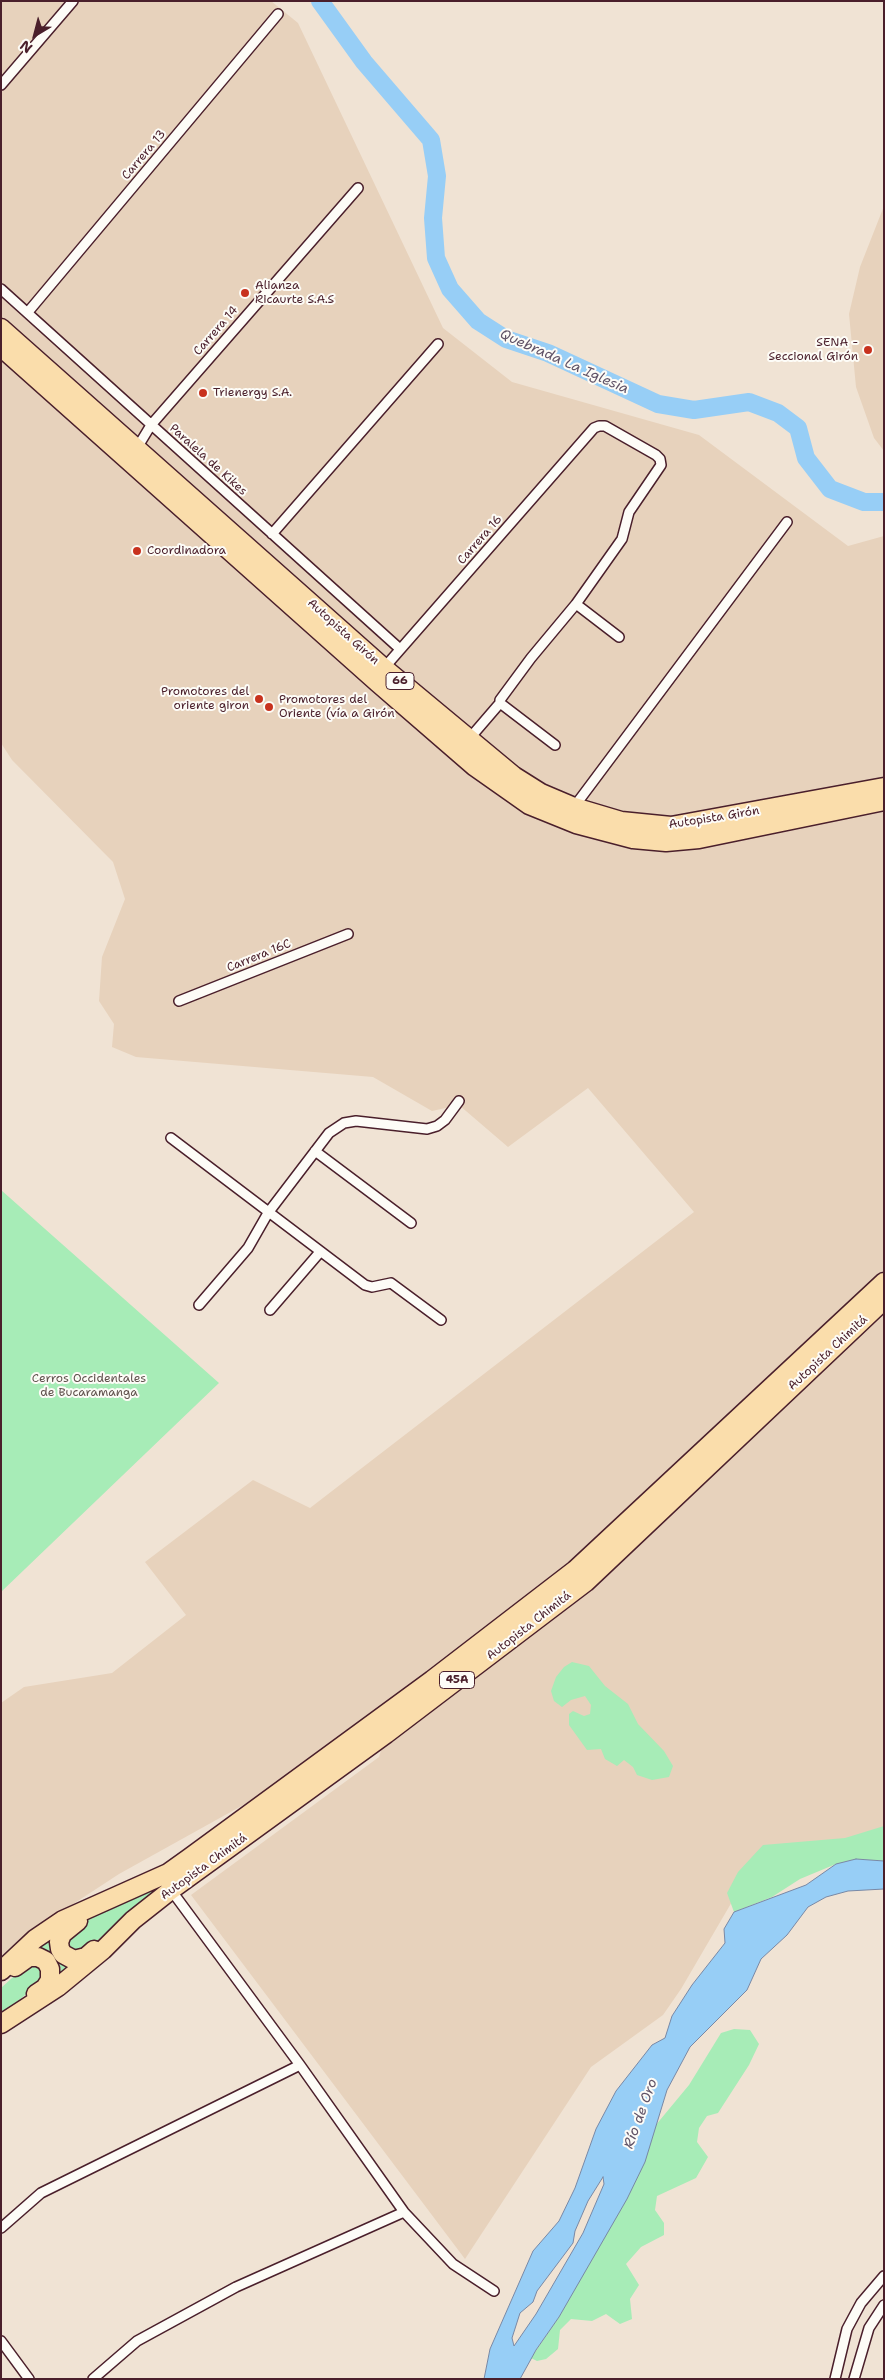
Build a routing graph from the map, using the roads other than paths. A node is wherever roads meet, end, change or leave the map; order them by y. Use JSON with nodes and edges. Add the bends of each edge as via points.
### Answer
{"nodes":[{"id":1,"x":73,"y":1,"type":"edge"},
{"id":2,"x":278,"y":14,"type":"dead end"},
{"id":3,"x":1,"y":85,"type":"edge"},
{"id":4,"x":358,"y":188,"type":"dead end"},
{"id":5,"x":1,"y":289,"type":"edge"},
{"id":6,"x":28,"y":312,"type":"junction"},
{"id":7,"x":1,"y":328,"type":"edge"},
{"id":8,"x":438,"y":344,"type":"dead end"},
{"id":9,"x":1,"y":347,"type":"edge"},
{"id":10,"x":151,"y":426,"type":"junction"},
{"id":11,"x":137,"y":448,"type":"junction"},
{"id":12,"x":788,"y":522,"type":"dead end"},
{"id":13,"x":272,"y":534,"type":"junction"},
{"id":14,"x":576,"y":604,"type":"junction"},
{"id":15,"x":619,"y":637,"type":"dead end"},
{"id":16,"x":400,"y":649,"type":"junction"},
{"id":17,"x":384,"y":668,"type":"junction"},
{"id":18,"x":500,"y":703,"type":"junction"},
{"id":19,"x":469,"y":740,"type":"junction"},
{"id":20,"x":555,"y":745,"type":"dead end"},
{"id":21,"x":884,"y":787,"type":"edge"},
{"id":22,"x":884,"y":801,"type":"edge"},
{"id":23,"x":574,"y":807,"type":"junction"},
{"id":24,"x":348,"y":934,"type":"dead end"},
{"id":25,"x":179,"y":1001,"type":"dead end"},
{"id":26,"x":459,"y":1101,"type":"dead end"},
{"id":27,"x":170,"y":1138,"type":"dead end"},
{"id":28,"x":315,"y":1151,"type":"junction"},
{"id":29,"x":268,"y":1213,"type":"junction"},
{"id":30,"x":411,"y":1223,"type":"dead end"},
{"id":31,"x":320,"y":1252,"type":"junction"},
{"id":32,"x":884,"y":1282,"type":"edge"},
{"id":33,"x":884,"y":1300,"type":"edge"},
{"id":34,"x":199,"y":1305,"type":"dead end"},
{"id":35,"x":270,"y":1310,"type":"dead end"},
{"id":36,"x":441,"y":1320,"type":"dead end"},
{"id":37,"x":171,"y":1890,"type":"junction"},
{"id":38,"x":113,"y":1896,"type":"junction"},
{"id":39,"x":133,"y":1920,"type":"junction"},
{"id":40,"x":1,"y":1972,"type":"edge"},
{"id":41,"x":1,"y":1979,"type":"edge"},
{"id":42,"x":2,"y":2024,"type":"edge"},
{"id":43,"x":300,"y":2065,"type":"junction"},
{"id":44,"x":404,"y":2212,"type":"junction"},
{"id":45,"x":1,"y":2228,"type":"edge"},
{"id":46,"x":884,"y":2276,"type":"edge"},
{"id":47,"x":494,"y":2292,"type":"dead end"},
{"id":48,"x":884,"y":2305,"type":"edge"},
{"id":49,"x":1,"y":2341,"type":"edge"},
{"id":50,"x":29,"y":2379,"type":"edge"},
{"id":51,"x":94,"y":2379,"type":"edge"},
{"id":52,"x":834,"y":2379,"type":"edge"},
{"id":53,"x":854,"y":2379,"type":"edge"}],
"edges":[{"from":1,"to":3,"type":"street"},
{"from":2,"to":6,"type":"street","name":"Carrera 13"},
{"from":4,"to":10,"type":"street","name":"Carrera 14"},
{"from":5,"to":6,"type":"street","name":"Paralela de Kikes"},
{"from":6,"to":10,"type":"street","name":"Paralela de Kikes"},
{"from":7,"to":11,"type":"highway","name":"Autopista Girón","number":"66"},
{"from":8,"to":13,"type":"street"},
{"from":9,"to":22,"type":"highway","name":"Autopista Girón","number":"66","via":[[378,683],[475,767],[529,805],[585,827],[633,839],[666,842],[699,840]]},
{"from":10,"to":11,"type":"street","name":"Carrera 14"},
{"from":10,"to":13,"type":"street","name":"Paralela de Kikes"},
{"from":11,"to":17,"type":"highway","name":"Autopista Girón","number":"66"},
{"from":12,"to":23,"type":"street"},
{"from":13,"to":16,"type":"street","name":"Paralela de Kikes"},
{"from":14,"to":15,"type":"street"},
{"from":14,"to":16,"type":"street","name":"Carrera 16","via":[[622,539],[629,512],[661,465],[656,455],[605,426],[594,428]]},
{"from":14,"to":18,"type":"street","via":[[500,697]]},
{"from":16,"to":17,"type":"street","name":"Carrera 16"},
{"from":17,"to":19,"type":"highway","name":"Autopista Girón","number":"66"},
{"from":18,"to":19,"type":"street"},
{"from":18,"to":20,"type":"street"},
{"from":19,"to":23,"type":"highway","name":"Autopista Girón","number":"66","via":[[514,776],[541,793]]},
{"from":21,"to":23,"type":"highway","name":"Autopista Girón","number":"66","via":[[671,826],[621,821]]},
{"from":24,"to":25,"type":"street","name":"Carrera 16C"},
{"from":26,"to":28,"type":"street","via":[[445,1120],[427,1129],[356,1120],[344,1122],[329,1133]]},
{"from":27,"to":29,"type":"street"},
{"from":28,"to":29,"type":"street"},
{"from":28,"to":30,"type":"street"},
{"from":29,"to":31,"type":"street"},
{"from":29,"to":34,"type":"street","via":[[248,1248]]},
{"from":31,"to":35,"type":"street"},
{"from":31,"to":36,"type":"street","via":[[365,1285],[372,1287],[391,1283]]},
{"from":32,"to":38,"type":"highway","name":"Autopista Chimitá","number":"45A","via":[[575,1570],[432,1680],[168,1873]]},
{"from":33,"to":37,"type":"highway","name":"Autopista Chimitá","number":"45A","via":[[586,1582],[386,1734]]},
{"from":37,"to":39,"type":"highway","name":"Autopista Chimitá","number":"45A"},
{"from":37,"to":43,"type":"street"},
{"from":38,"to":39,"type":"highway","via":[[62,1934],[59,1942],[63,1954],[74,1960],[86,1957]]},
{"from":38,"to":40,"type":"highway","name":"Autopista Chimitá","number":"45A","via":[[50,1928]]},
{"from":39,"to":42,"type":"highway","name":"Autopista Chimitá","number":"45A","via":[[78,1971]]},
{"from":41,"to":42,"type":"highway","via":[[29,1957],[46,1961],[51,1973],[46,1988],[10,2012]]},
{"from":43,"to":44,"type":"street"},
{"from":43,"to":45,"type":"street","via":[[41,2193]]},
{"from":44,"to":47,"type":"street","via":[[437,2250]]},
{"from":44,"to":51,"type":"street","via":[[236,2287],[137,2342]]},
{"from":46,"to":52,"type":"street","via":[[861,2303],[847,2329]]},
{"from":48,"to":53,"type":"street","via":[[869,2328]]},
{"from":49,"to":50,"type":"street"}]}
